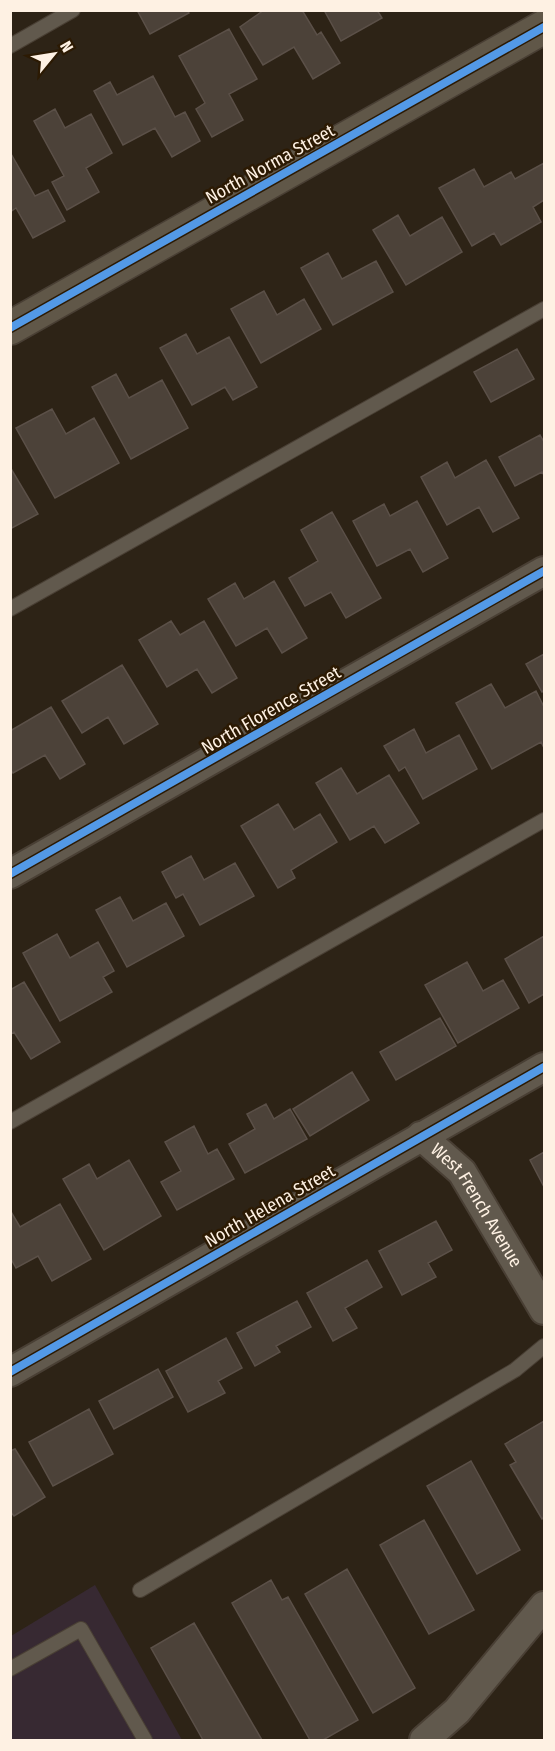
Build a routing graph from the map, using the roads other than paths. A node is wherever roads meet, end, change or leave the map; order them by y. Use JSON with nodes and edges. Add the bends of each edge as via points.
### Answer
{"nodes":[{"id":1,"x":73,"y":10,"type":"edge"},
{"id":2,"x":544,"y":27,"type":"edge"},
{"id":3,"x":10,"y":46,"type":"edge"},
{"id":4,"x":544,"y":309,"type":"edge"},
{"id":5,"x":10,"y":328,"type":"edge"},
{"id":6,"x":544,"y":571,"type":"edge"},
{"id":7,"x":10,"y":609,"type":"edge"},
{"id":8,"x":544,"y":820,"type":"edge"},
{"id":9,"x":10,"y":874,"type":"edge"},
{"id":10,"x":544,"y":1066,"type":"edge"},
{"id":11,"x":10,"y":1122,"type":"edge"},
{"id":12,"x":421,"y":1136,"type":"junction"},
{"id":13,"x":544,"y":1310,"type":"edge"},
{"id":14,"x":544,"y":1346,"type":"edge"},
{"id":15,"x":10,"y":1372,"type":"edge"},
{"id":16,"x":140,"y":1590,"type":"dead end"},
{"id":17,"x":544,"y":1606,"type":"edge"},
{"id":18,"x":10,"y":1670,"type":"edge"},
{"id":19,"x":145,"y":1740,"type":"edge"},
{"id":20,"x":424,"y":1740,"type":"edge"}],
"edges":[{"from":1,"to":3,"type":"lane"},
{"from":2,"to":5,"type":"main road","name":"North Norma Street"},
{"from":4,"to":7,"type":"lane"},
{"from":6,"to":9,"type":"street","name":"North Florence Street"},
{"from":8,"to":11,"type":"lane"},
{"from":10,"to":12,"type":"street","name":"North Helena Street"},
{"from":12,"to":13,"type":"street","name":"West French Avenue","via":[[462,1172]]},
{"from":12,"to":15,"type":"street","name":"North Helena Street"},
{"from":14,"to":16,"type":"lane","via":[[515,1370]]},
{"from":17,"to":20,"type":"street","via":[[458,1711]]},
{"from":18,"to":19,"type":"lane","via":[[81,1629]]}]}
